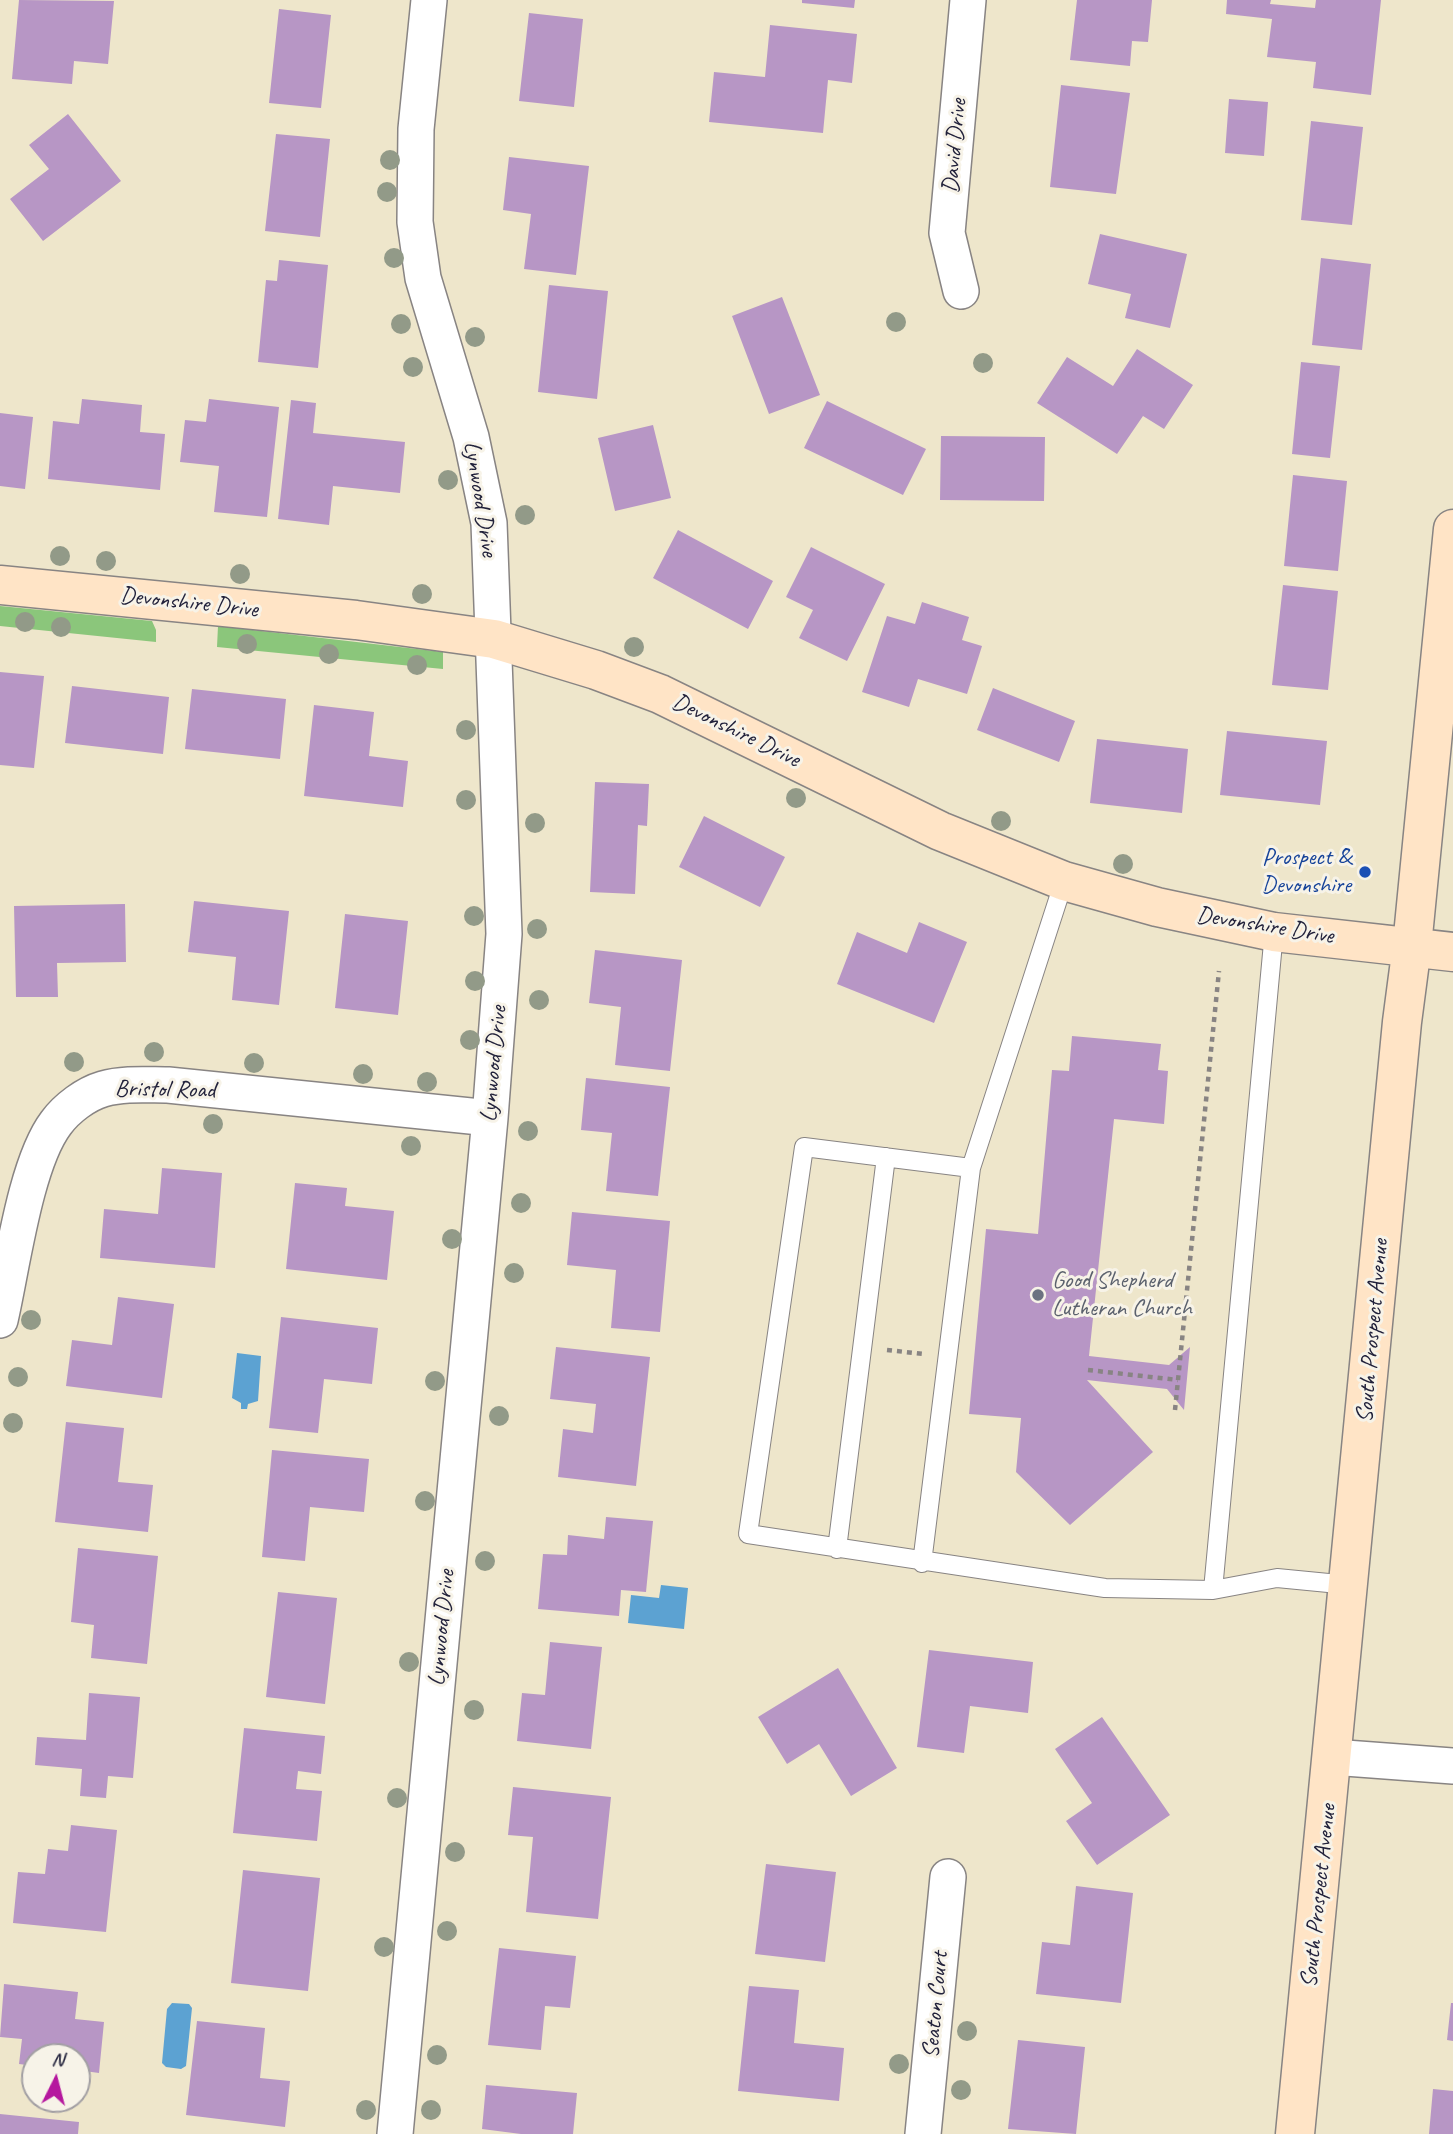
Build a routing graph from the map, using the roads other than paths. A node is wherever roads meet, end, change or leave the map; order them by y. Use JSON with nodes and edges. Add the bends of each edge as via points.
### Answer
{"nodes":[{"id":1,"x":429,"y":0,"type":"edge"},
{"id":2,"x":968,"y":0,"type":"edge"},
{"id":3,"x":961,"y":291,"type":"dead end"},
{"id":4,"x":1453,"y":529,"type":"edge"},
{"id":5,"x":0,"y":585,"type":"edge"},
{"id":6,"x":494,"y":639,"type":"junction"},
{"id":7,"x":1065,"y":881,"type":"junction"},
{"id":8,"x":1274,"y":932,"type":"junction"},
{"id":9,"x":1412,"y":946,"type":"junction"},
{"id":10,"x":1453,"y":952,"type":"edge"},
{"id":11,"x":490,"y":1118,"type":"junction"},
{"id":12,"x":886,"y":1157,"type":"junction"},
{"id":13,"x":971,"y":1168,"type":"junction"},
{"id":14,"x":0,"y":1320,"type":"edge"},
{"id":15,"x":837,"y":1549,"type":"junction"},
{"id":16,"x":922,"y":1563,"type":"junction"},
{"id":17,"x":1349,"y":1586,"type":"junction"},
{"id":18,"x":1213,"y":1590,"type":"junction"},
{"id":19,"x":1332,"y":1757,"type":"junction"},
{"id":20,"x":1453,"y":1766,"type":"edge"},
{"id":21,"x":948,"y":1877,"type":"dead end"},
{"id":22,"x":395,"y":2134,"type":"edge"},
{"id":23,"x":923,"y":2134,"type":"edge"},
{"id":24,"x":1295,"y":2134,"type":"edge"}],
"edges":[{"from":1,"to":6,"type":"street","name":"Lynwood Drive","via":[[416,130],[415,222],[423,278],[471,438],[489,523]]},
{"from":2,"to":3,"type":"street","name":"David Drive","via":[[947,233]]},
{"from":4,"to":9,"type":"main road","name":"South Prospect Avenue"},
{"from":5,"to":6,"type":"main road","name":"Devonshire Drive","via":[[356,620]]},
{"from":6,"to":7,"type":"main road","name":"Devonshire Drive","via":[[660,694],[940,831]]},
{"from":6,"to":11,"type":"street","name":"Lynwood Drive","via":[[504,934]]},
{"from":7,"to":8,"type":"main road","name":"Devonshire Drive"},
{"from":7,"to":13,"type":"lane"},
{"from":8,"to":9,"type":"main road","name":"Devonshire Drive"},
{"from":8,"to":18,"type":"lane"},
{"from":9,"to":10,"type":"main road","name":"Devonshire Drive"},
{"from":9,"to":17,"type":"main road","name":"South Prospect Avenue"},
{"from":11,"to":14,"type":"street","name":"Bristol Road","via":[[168,1085],[102,1089],[78,1101],[46,1139],[34,1167]]},
{"from":11,"to":22,"type":"street","name":"Lynwood Drive"},
{"from":12,"to":13,"type":"lane"},
{"from":12,"to":15,"type":"lane"},
{"from":12,"to":15,"type":"lane","via":[[804,1147],[748,1534]]},
{"from":13,"to":16,"type":"lane"},
{"from":15,"to":16,"type":"lane"},
{"from":16,"to":18,"type":"lane","via":[[1105,1588]]},
{"from":17,"to":18,"type":"lane","via":[[1277,1578]]},
{"from":17,"to":19,"type":"main road","name":"South Prospect Avenue"},
{"from":19,"to":20,"type":"street"},
{"from":19,"to":24,"type":"main road","name":"South Prospect Avenue"},
{"from":21,"to":23,"type":"street","name":"Seaton Court"}]}
